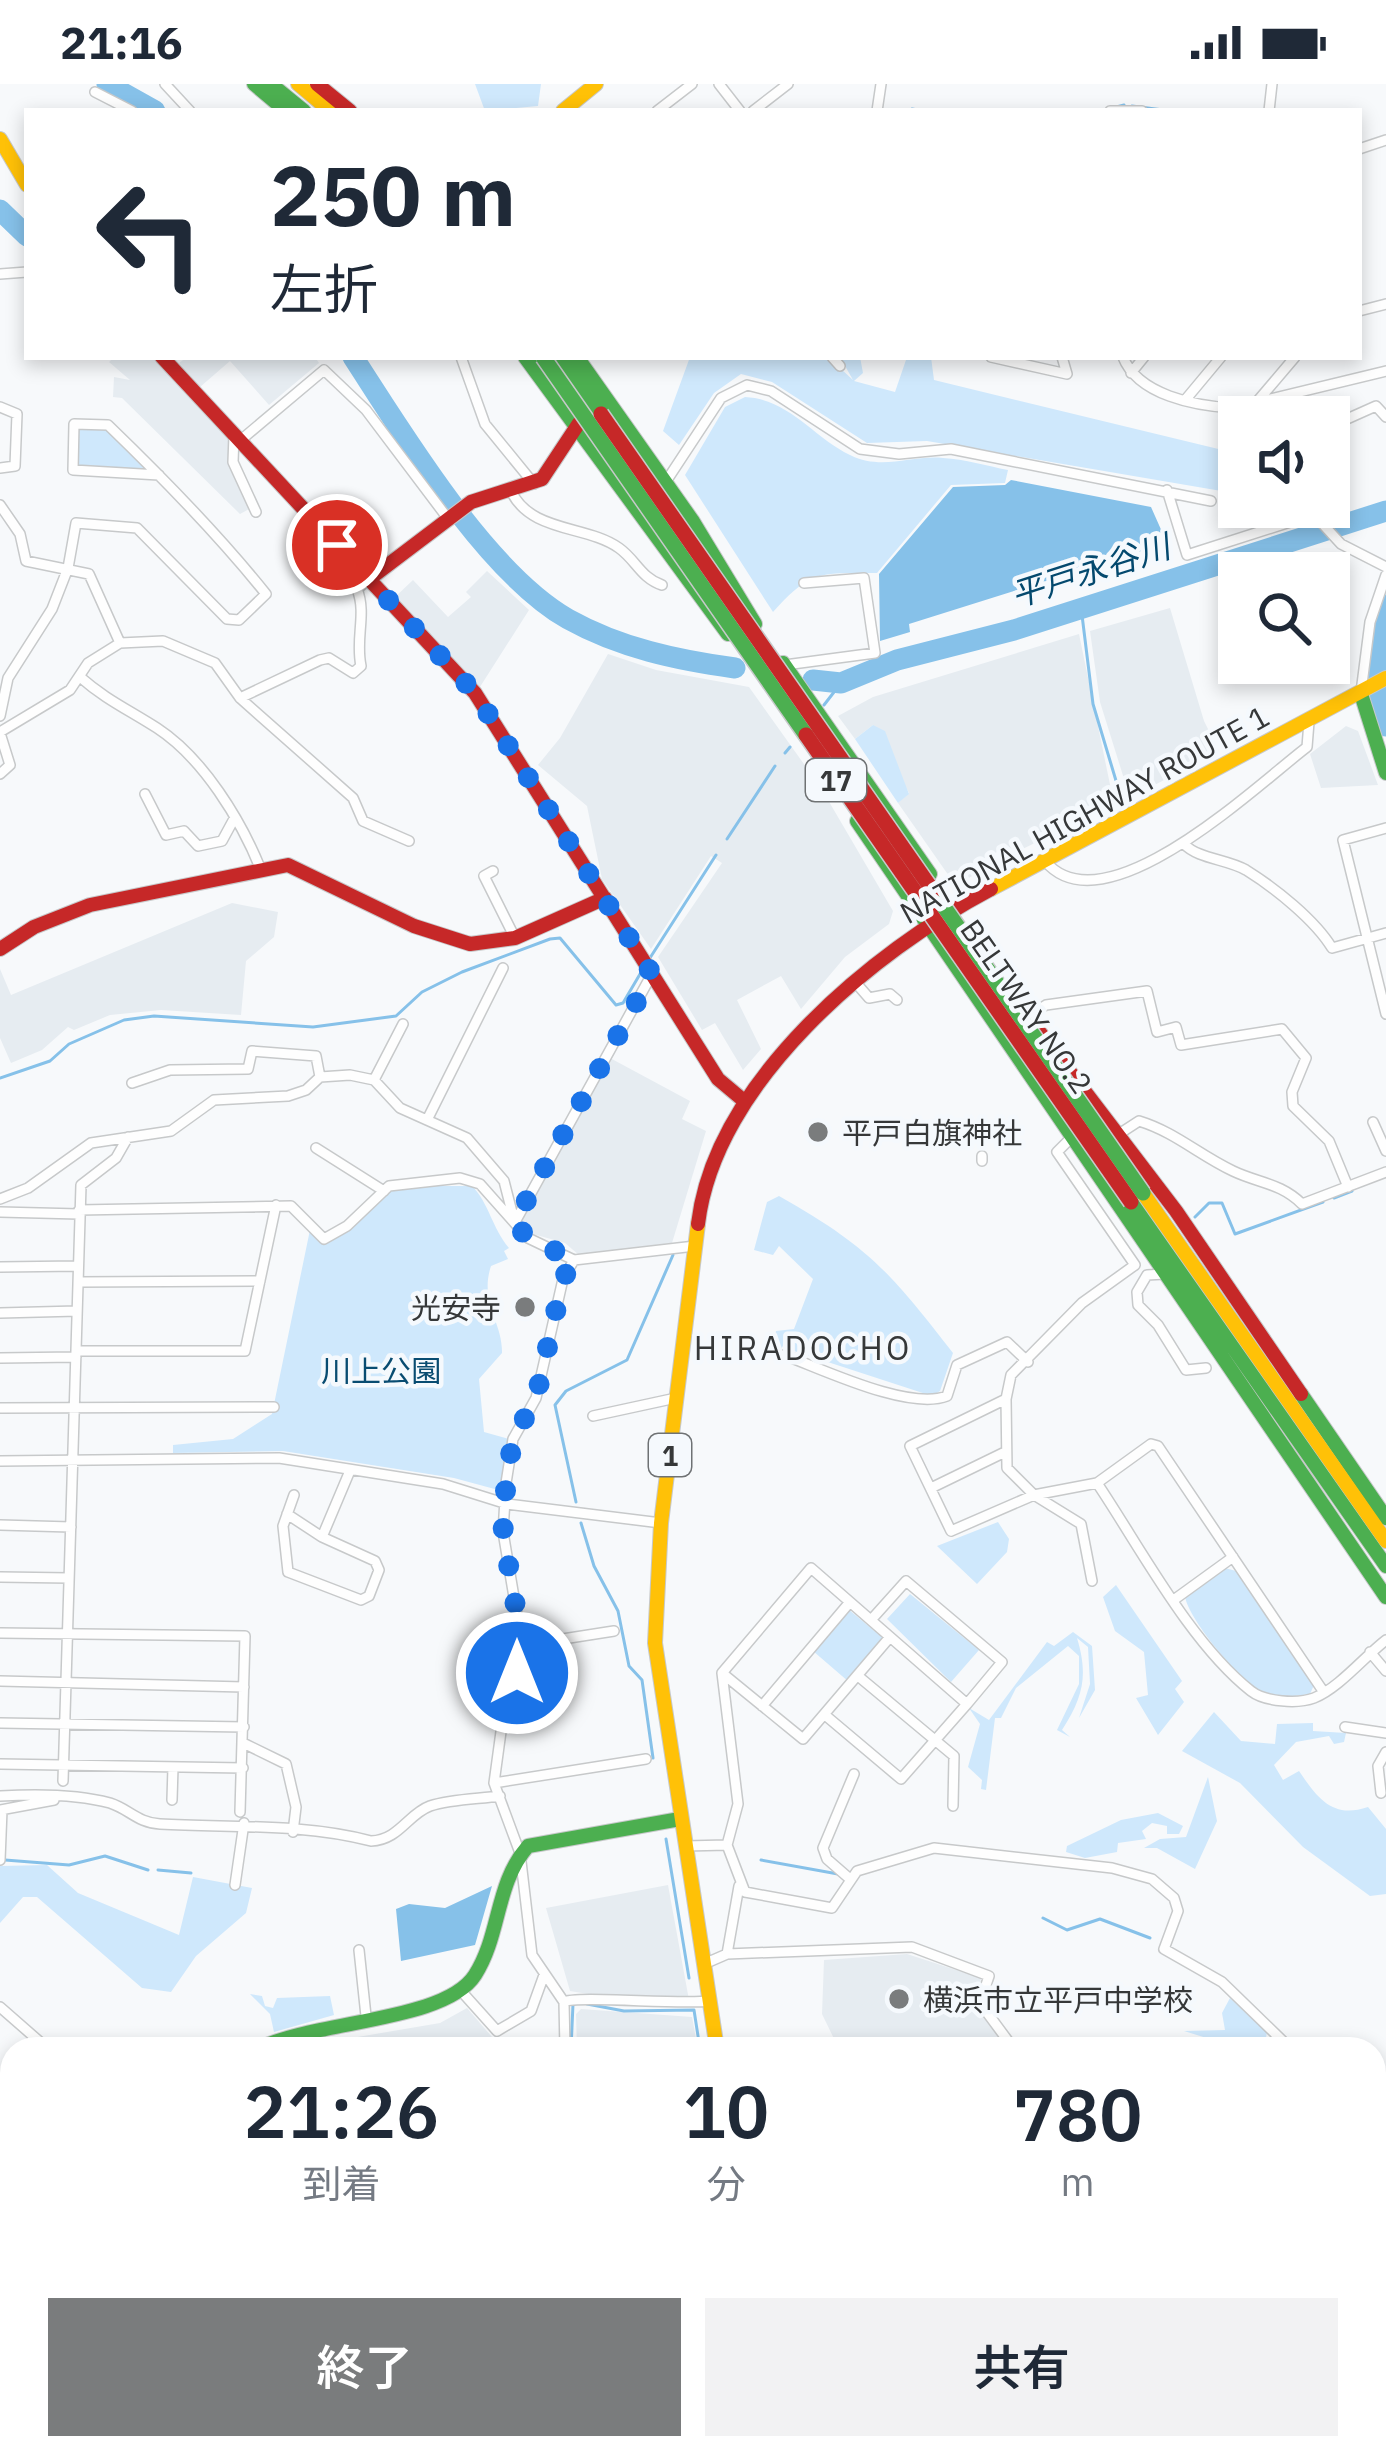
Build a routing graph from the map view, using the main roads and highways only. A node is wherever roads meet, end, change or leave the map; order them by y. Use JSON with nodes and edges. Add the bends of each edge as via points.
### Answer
{"nodes":[{"id":1,"x":254,"y":84,"type":"edge"},
{"id":2,"x":272,"y":84,"type":"edge"},
{"id":3,"x":298,"y":84,"type":"edge"},
{"id":4,"x":317,"y":84,"type":"edge"},
{"id":5,"x":596,"y":84,"type":"edge"},
{"id":6,"x":282,"y":108,"type":"edge"},
{"id":7,"x":300,"y":108,"type":"edge"},
{"id":8,"x":326,"y":108,"type":"edge"},
{"id":9,"x":346,"y":108,"type":"edge"},
{"id":10,"x":567,"y":108,"type":"edge"},
{"id":11,"x":0,"y":139,"type":"edge"},
{"id":12,"x":24,"y":180,"type":"edge"},
{"id":13,"x":165,"y":360,"type":"edge"},
{"id":14,"x":527,"y":360,"type":"edge"},
{"id":15,"x":545,"y":360,"type":"edge"},
{"id":16,"x":559,"y":360,"type":"edge"},
{"id":17,"x":559,"y":360,"type":"edge"},
{"id":18,"x":580,"y":360,"type":"edge"},
{"id":19,"x":578,"y":426,"type":"junction"},
{"id":20,"x":368,"y":580,"type":"junction"},
{"id":21,"x":1375,"y":685,"type":"edge"},
{"id":22,"x":1386,"y":773,"type":"edge"},
{"id":23,"x":604,"y":898,"type":"junction"},
{"id":24,"x":954,"y":910,"type":"junction"},
{"id":25,"x":928,"y":926,"type":"junction"},
{"id":26,"x":0,"y":949,"type":"edge"},
{"id":27,"x":742,"y":1100,"type":"junction"},
{"id":28,"x":1137,"y":1197,"type":"junction"},
{"id":29,"x":1168,"y":1279,"type":"junction"},
{"id":30,"x":1226,"y":1311,"type":"junction"},
{"id":31,"x":1350,"y":1466,"type":"junction"},
{"id":32,"x":1316,"y":1469,"type":"junction"},
{"id":33,"x":1386,"y":1518,"type":"edge"},
{"id":34,"x":1386,"y":1541,"type":"edge"},
{"id":35,"x":1386,"y":1566,"type":"edge"},
{"id":36,"x":1386,"y":1597,"type":"edge"},
{"id":37,"x":680,"y":1819,"type":"junction"},
{"id":38,"x":287,"y":2037,"type":"edge"},
{"id":39,"x":715,"y":2037,"type":"edge"}],
"edges":[{"from":1,"to":6,"type":"main road"},
{"from":2,"to":7,"type":"main road"},
{"from":3,"to":8,"type":"main road"},
{"from":4,"to":9,"type":"main road"},
{"from":5,"to":10,"type":"main road"},
{"from":11,"to":12,"type":"main road"},
{"from":13,"to":20,"type":"main road"},
{"from":14,"to":19,"type":"main road"},
{"from":15,"to":28,"type":"main road","name":"BELTWAY NO.2","number":"17","bridge":true},
{"from":16,"to":19,"type":"main road","via":[[584,396]]},
{"from":17,"to":28,"type":"main road","name":"BELTWAY NO.2","number":"17","bridge":true},
{"from":18,"to":24,"type":"main road"},
{"from":19,"to":20,"type":"main road","via":[[553,470],[534,484],[456,514]]},
{"from":19,"to":25,"type":"main road"},
{"from":20,"to":23,"type":"main road","via":[[475,693]]},
{"from":21,"to":22,"type":"main road"},
{"from":21,"to":24,"type":"main road","name":"NATIONAL HIGHWAY ROUTE 1","number":"1"},
{"from":23,"to":26,"type":"main road","via":[[491,945],[453,940],[300,868],[261,870],[90,905]]},
{"from":23,"to":27,"type":"main road","via":[[718,1079]]},
{"from":24,"to":25,"type":"main road","name":"NATIONAL HIGHWAY ROUTE 1","number":"1"},
{"from":24,"to":31,"type":"main road"},
{"from":25,"to":27,"type":"main road","name":"NATIONAL HIGHWAY ROUTE 1","number":"1","via":[[856,983]]},
{"from":25,"to":29,"type":"main road"},
{"from":27,"to":37,"type":"main road","name":"NATIONAL HIGHWAY ROUTE 1","number":"1","via":[[707,1175],[662,1523],[656,1643]]},
{"from":28,"to":30,"type":"main road","name":"BELTWAY NO.2","number":"17"},
{"from":28,"to":32,"type":"main road","name":"BELTWAY NO.2","number":"17"},
{"from":29,"to":32,"type":"main road"},
{"from":29,"to":36,"type":"main road"},
{"from":30,"to":31,"type":"main road"},
{"from":30,"to":34,"type":"main road","name":"BELTWAY NO.2","number":"17"},
{"from":31,"to":33,"type":"main road"},
{"from":32,"to":35,"type":"main road","name":"BELTWAY NO.2","number":"17"},
{"from":37,"to":38,"type":"main road","via":[[528,1846],[506,1874],[479,1964],[462,1992],[428,2008],[319,2023]]},
{"from":37,"to":39,"type":"main road","name":"NATIONAL HIGHWAY ROUTE 1","number":"1"}]}
